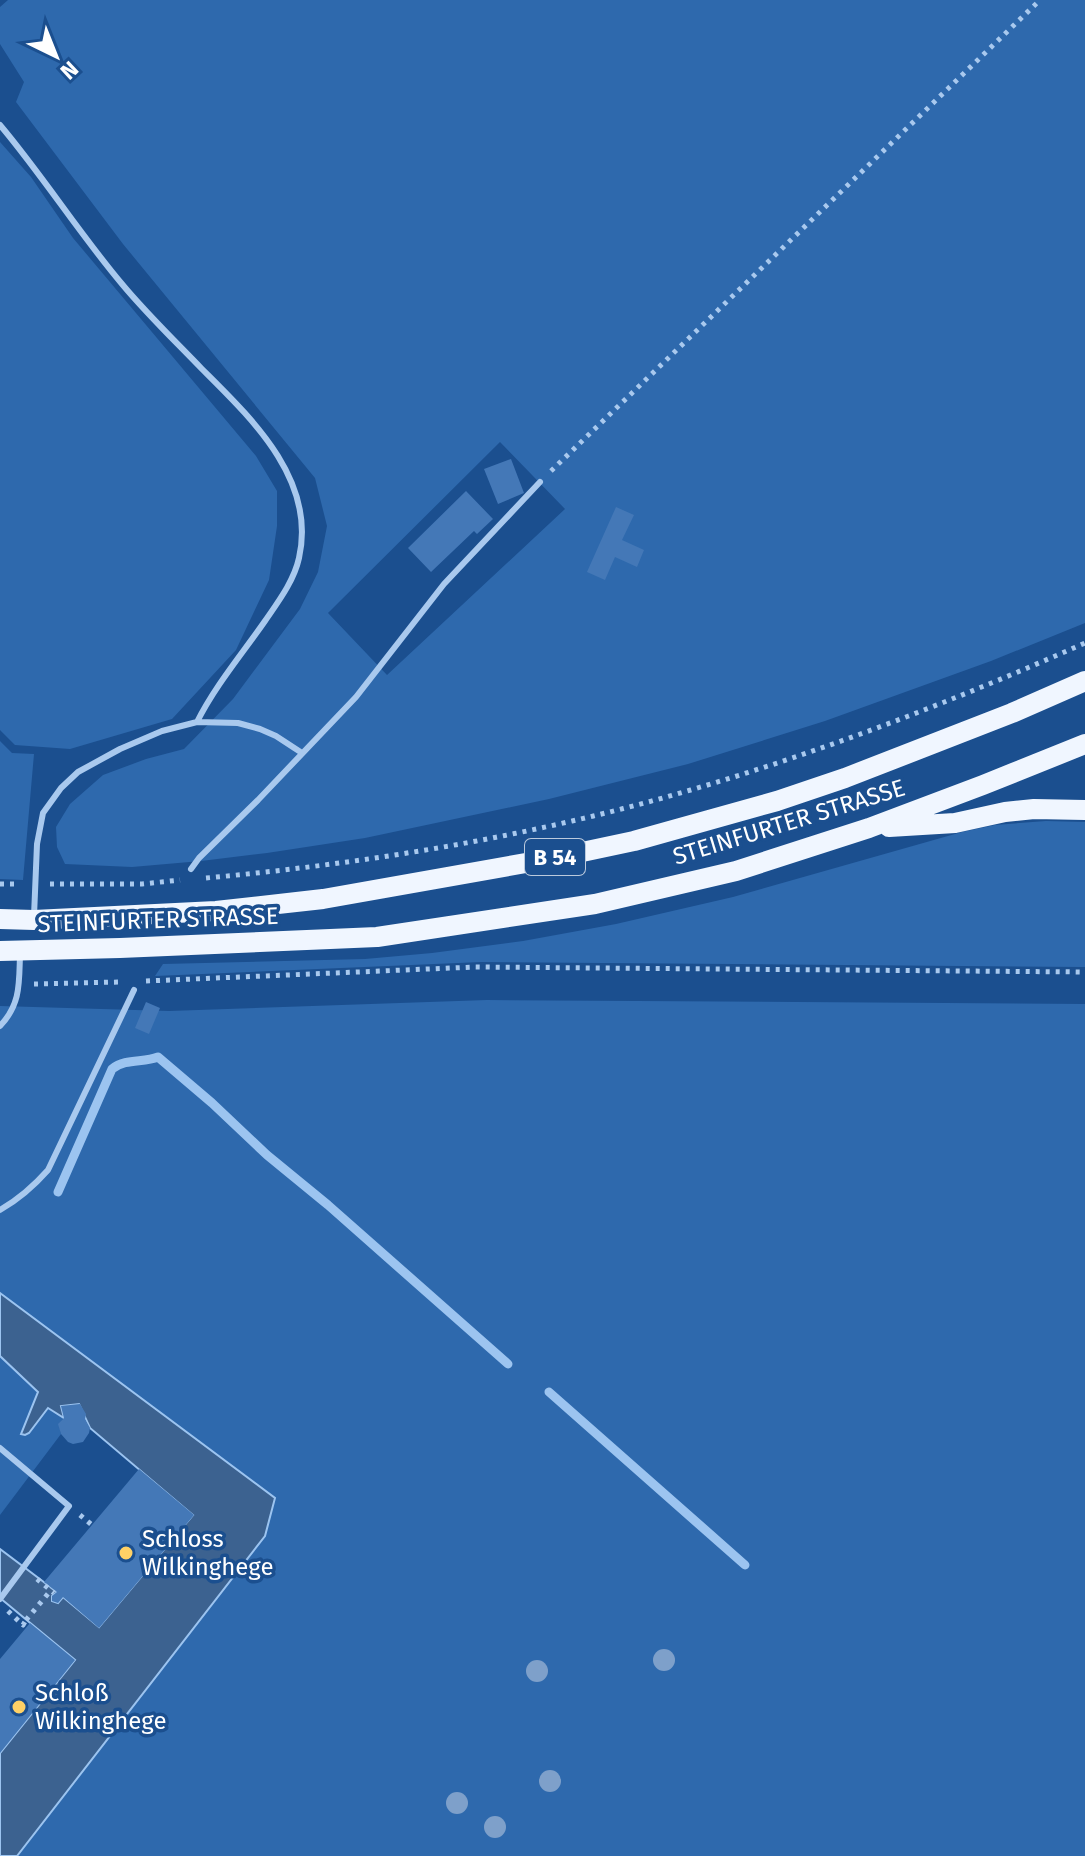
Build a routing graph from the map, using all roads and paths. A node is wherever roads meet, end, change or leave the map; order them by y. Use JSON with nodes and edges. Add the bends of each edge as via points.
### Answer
{"nodes":[{"id":1,"x":1040,"y":0,"type":"edge"},
{"id":2,"x":0,"y":125,"type":"edge"},
{"id":3,"x":540,"y":482,"type":"joint"},
{"id":4,"x":1085,"y":643,"type":"edge"},
{"id":5,"x":1085,"y":681,"type":"edge"},
{"id":6,"x":197,"y":722,"type":"junction"},
{"id":7,"x":1085,"y":744,"type":"edge"},
{"id":8,"x":302,"y":753,"type":"junction"},
{"id":9,"x":1085,"y":810,"type":"edge"},
{"id":10,"x":869,"y":828,"type":"junction"},
{"id":11,"x":191,"y":869,"type":"dead end"},
{"id":12,"x":202,"y":878,"type":"dead end"},
{"id":13,"x":187,"y":880,"type":"dead end"},
{"id":14,"x":35,"y":884,"type":"junction"},
{"id":15,"x":0,"y":919,"type":"edge"},
{"id":16,"x":34,"y":920,"type":"junction"},
{"id":17,"x":10,"y":951,"type":"edge"},
{"id":18,"x":1085,"y":972,"type":"edge"},
{"id":19,"x":144,"y":981,"type":"dead end"},
{"id":20,"x":128,"y":982,"type":"dead end"},
{"id":21,"x":19,"y":984,"type":"junction"},
{"id":22,"x":134,"y":990,"type":"dead end"},
{"id":23,"x":0,"y":1026,"type":"edge"},
{"id":24,"x":0,"y":1210,"type":"edge"},
{"id":25,"x":0,"y":1448,"type":"edge"},
{"id":26,"x":81,"y":1515,"type":"dead end"},
{"id":27,"x":92,"y":1525,"type":"dead end"},
{"id":28,"x":41,"y":1574,"type":"dead end"},
{"id":29,"x":0,"y":1601,"type":"edge"}],
"edges":[{"from":1,"to":3,"type":"path"},
{"from":2,"to":6,"type":"lane","via":[[120,282],[247,414],[273,447],[297,499],[302,527],[299,559],[283,596]]},
{"from":3,"to":8,"type":"lane","name":"STEINFURTER STRASSE","via":[[444,584],[356,697]]},
{"from":4,"to":12,"type":"path","via":[[823,748],[651,801],[458,845]]},
{"from":5,"to":16,"type":"main road","name":"STEINFURTER STRASSE","number":"B 54","via":[[845,778],[634,841],[323,899],[216,911]]},
{"from":6,"to":8,"type":"lane","name":"STEINFURTER STRASSE","via":[[260,729]]},
{"from":6,"to":14,"type":"lane","name":"STEINFURTER STRASSE","via":[[120,749],[61,788],[43,813]]},
{"from":7,"to":10,"type":"main road","name":"STEINFURTER STRASSE","number":"B 54"},
{"from":8,"to":11,"type":"lane","name":"STEINFURTER STRASSE"},
{"from":9,"to":10,"type":"main road","via":[[1034,809],[955,823]]},
{"from":10,"to":17,"type":"main road","name":"STEINFURTER STRASSE","number":"B 54","via":[[736,871],[595,904],[377,937]]},
{"from":13,"to":14,"type":"path"},
{"from":14,"to":16,"type":"lane","name":"STEINFURTER STRASSE"},
{"from":15,"to":16,"type":"main road","name":"STEINFURTER STRASSE","number":"B 54"},
{"from":17,"to":21,"type":"lane","name":"STEINFURTER STRASSE"},
{"from":18,"to":19,"type":"path","via":[[475,967]]},
{"from":20,"to":21,"type":"path"},
{"from":21,"to":23,"type":"lane","name":"STEINFURTER STRASSE","via":[[14,1007]]},
{"from":22,"to":24,"type":"lane","via":[[48,1170]]},
{"from":25,"to":29,"type":"lane","via":[[69,1506]]},
{"from":26,"to":27,"type":"path"},
{"from":28,"to":29,"type":"path","bridge":true,"via":[[36,1580],[53,1591],[23,1625]]}]}
